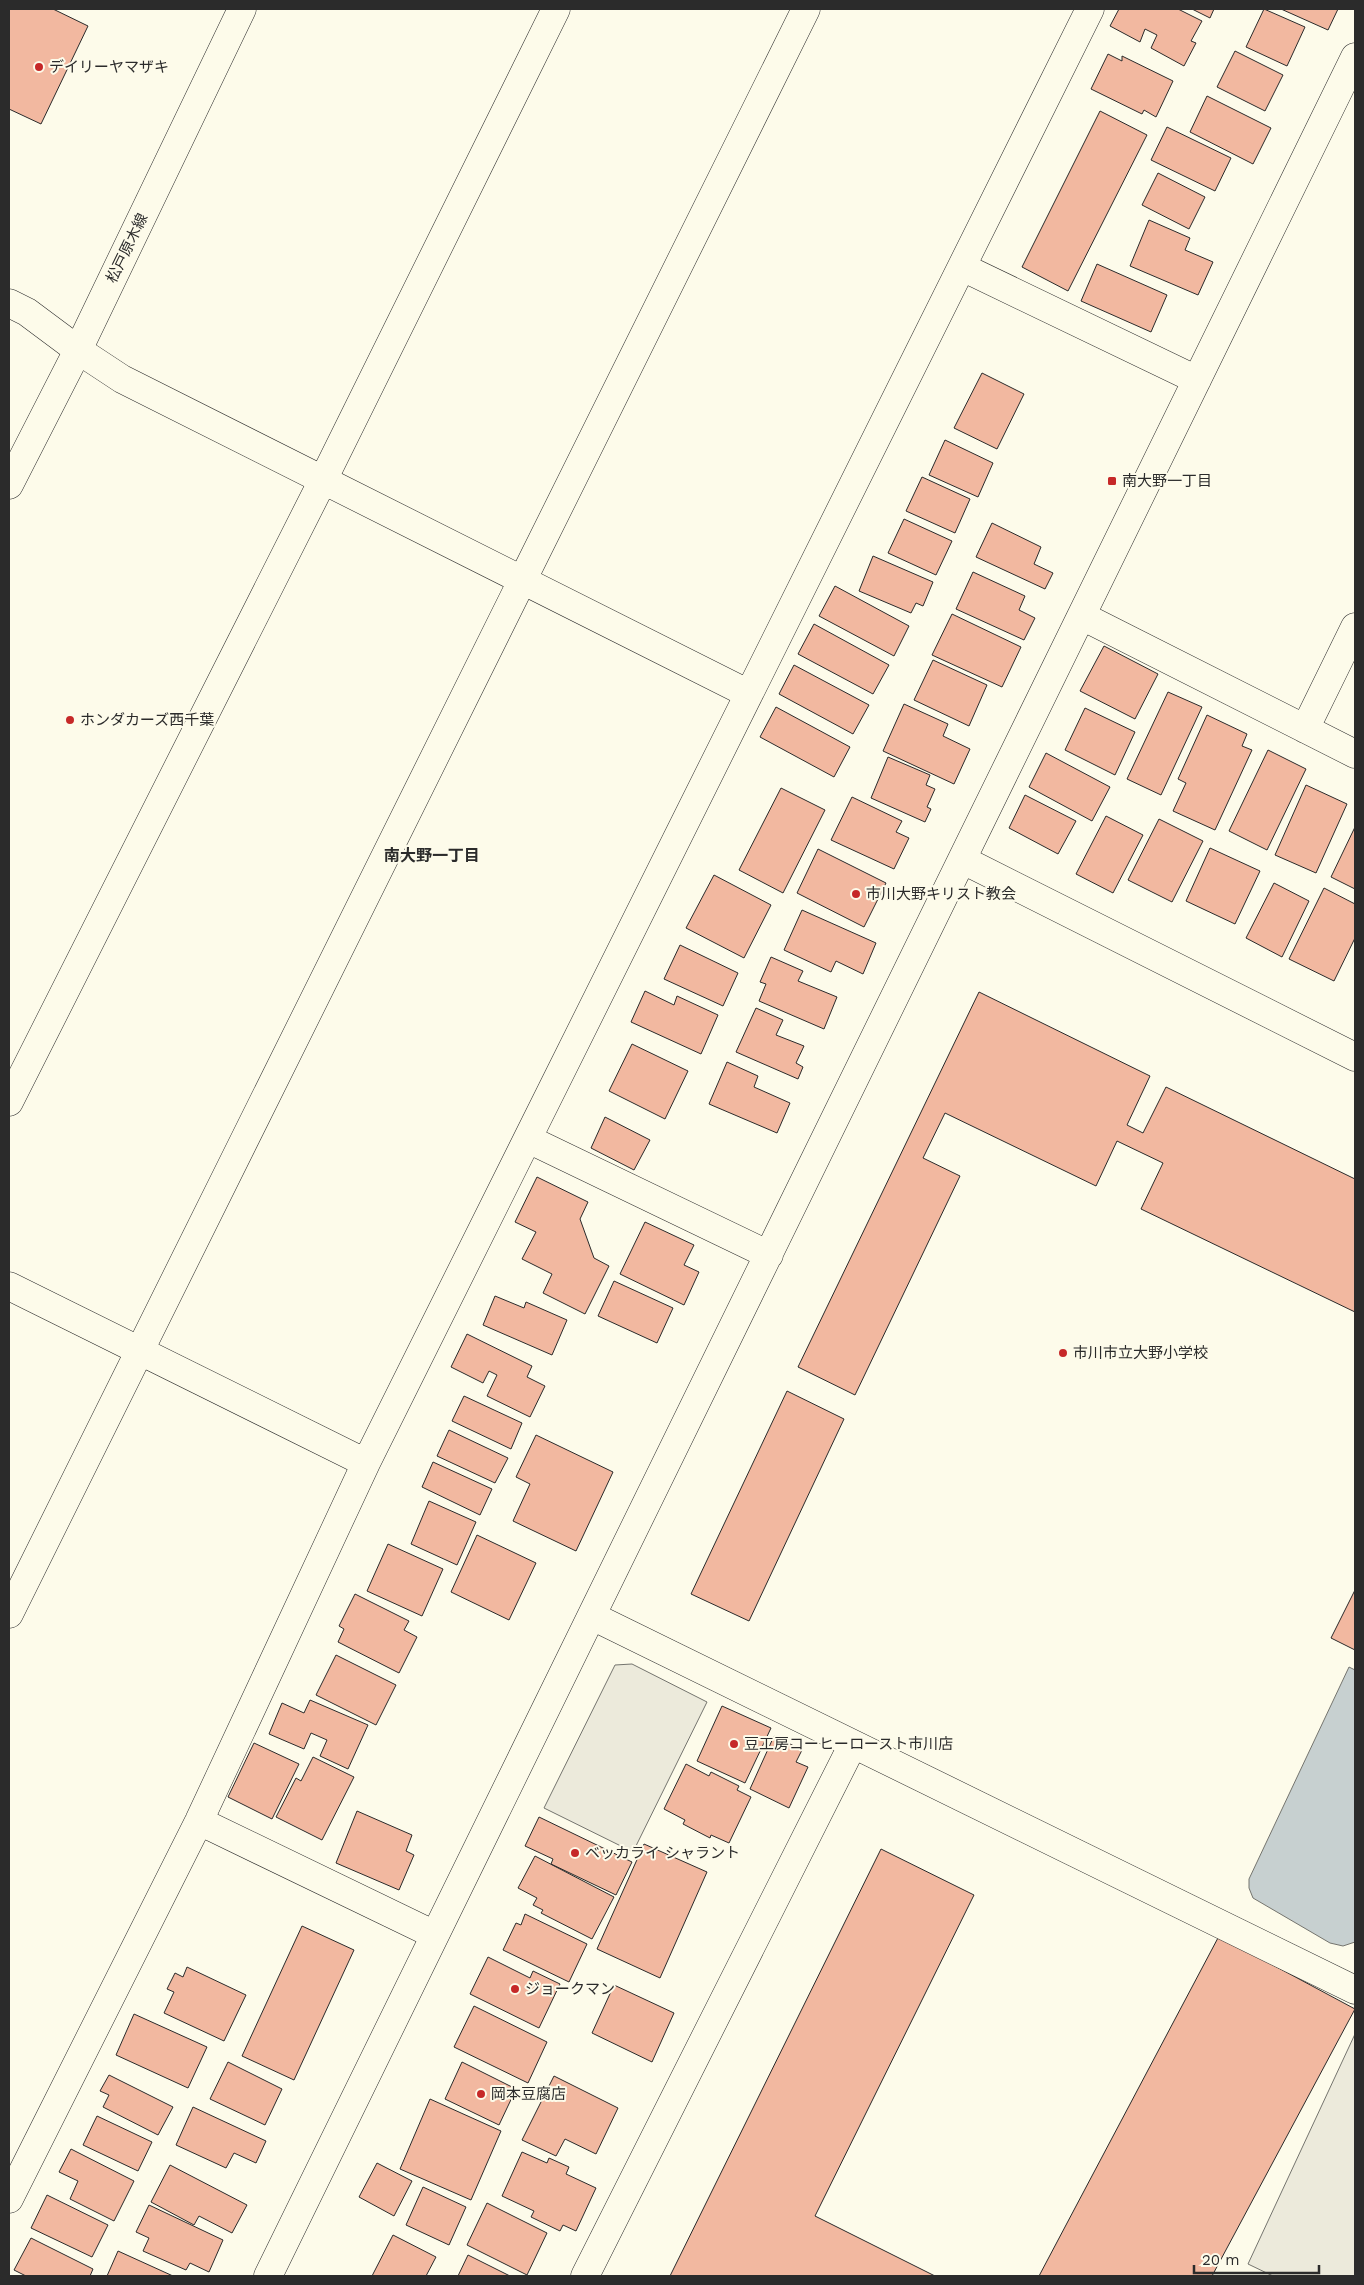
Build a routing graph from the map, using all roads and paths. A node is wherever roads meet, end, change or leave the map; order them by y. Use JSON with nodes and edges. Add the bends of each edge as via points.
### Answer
{"nodes":[{"id":1,"x":242,"y":9,"type":"edge"},
{"id":2,"x":556,"y":9,"type":"edge"},
{"id":3,"x":806,"y":9,"type":"edge"},
{"id":4,"x":1090,"y":9,"type":"edge"},
{"id":5,"x":1355,"y":57,"type":"edge"},
{"id":6,"x":962,"y":266,"type":"junction"},
{"id":7,"x":9,"y":303,"type":"edge"},
{"id":8,"x":78,"y":350,"type":"junction"},
{"id":9,"x":1197,"y":380,"type":"junction"},
{"id":10,"x":323,"y":480,"type":"junction"},
{"id":11,"x":9,"y":485,"type":"edge"},
{"id":12,"x":521,"y":580,"type":"junction"},
{"id":13,"x":1082,"y":616,"type":"junction"},
{"id":14,"x":1355,"y":627,"type":"edge"},
{"id":15,"x":749,"y":694,"type":"junction"},
{"id":16,"x":1305,"y":729,"type":"junction"},
{"id":17,"x":1355,"y":754,"type":"edge"},
{"id":18,"x":963,"y":860,"type":"junction"},
{"id":19,"x":1355,"y":1056,"type":"edge"},
{"id":20,"x":9,"y":1102,"type":"edge"},
{"id":21,"x":528,"y":1139,"type":"junction"},
{"id":22,"x":769,"y":1255,"type":"junction"},
{"id":23,"x":9,"y":1286,"type":"edge"},
{"id":24,"x":139,"y":1350,"type":"junction"},
{"id":25,"x":366,"y":1463,"type":"junction"},
{"id":26,"x":9,"y":1614,"type":"edge"},
{"id":27,"x":592,"y":1616,"type":"junction"},
{"id":28,"x":853,"y":1744,"type":"junction"},
{"id":29,"x":199,"y":1822,"type":"junction"},
{"id":30,"x":435,"y":1935,"type":"junction"},
{"id":31,"x":1355,"y":1990,"type":"edge"},
{"id":32,"x":9,"y":2199,"type":"edge"},
{"id":33,"x":268,"y":2276,"type":"edge"},
{"id":34,"x":585,"y":2276,"type":"edge"}],
"edges":[{"from":1,"to":8,"type":"street","name":"松戸原木線"},
{"from":2,"to":10,"type":"street"},
{"from":3,"to":12,"type":"street"},
{"from":4,"to":6,"type":"street"},
{"from":5,"to":9,"type":"street"},
{"from":6,"to":9,"type":"street"},
{"from":6,"to":15,"type":"street"},
{"from":7,"to":8,"type":"street","via":[[27,312]]},
{"from":8,"to":10,"type":"street","via":[[122,378]]},
{"from":8,"to":11,"type":"street","name":"松戸原木線"},
{"from":9,"to":13,"type":"street"},
{"from":10,"to":12,"type":"street"},
{"from":10,"to":20,"type":"street"},
{"from":12,"to":15,"type":"street"},
{"from":12,"to":24,"type":"street"},
{"from":13,"to":16,"type":"street"},
{"from":13,"to":18,"type":"street"},
{"from":14,"to":16,"type":"street"},
{"from":15,"to":21,"type":"street"},
{"from":16,"to":17,"type":"street"},
{"from":18,"to":19,"type":"street"},
{"from":18,"to":22,"type":"street"},
{"from":21,"to":22,"type":"street"},
{"from":21,"to":25,"type":"street"},
{"from":22,"to":27,"type":"street"},
{"from":23,"to":24,"type":"street"},
{"from":24,"to":25,"type":"street"},
{"from":24,"to":26,"type":"street"},
{"from":25,"to":29,"type":"street"},
{"from":27,"to":28,"type":"street"},
{"from":27,"to":30,"type":"street"},
{"from":28,"to":31,"type":"street"},
{"from":28,"to":34,"type":"street"},
{"from":29,"to":30,"type":"street"},
{"from":29,"to":32,"type":"street"},
{"from":30,"to":33,"type":"street"}]}
